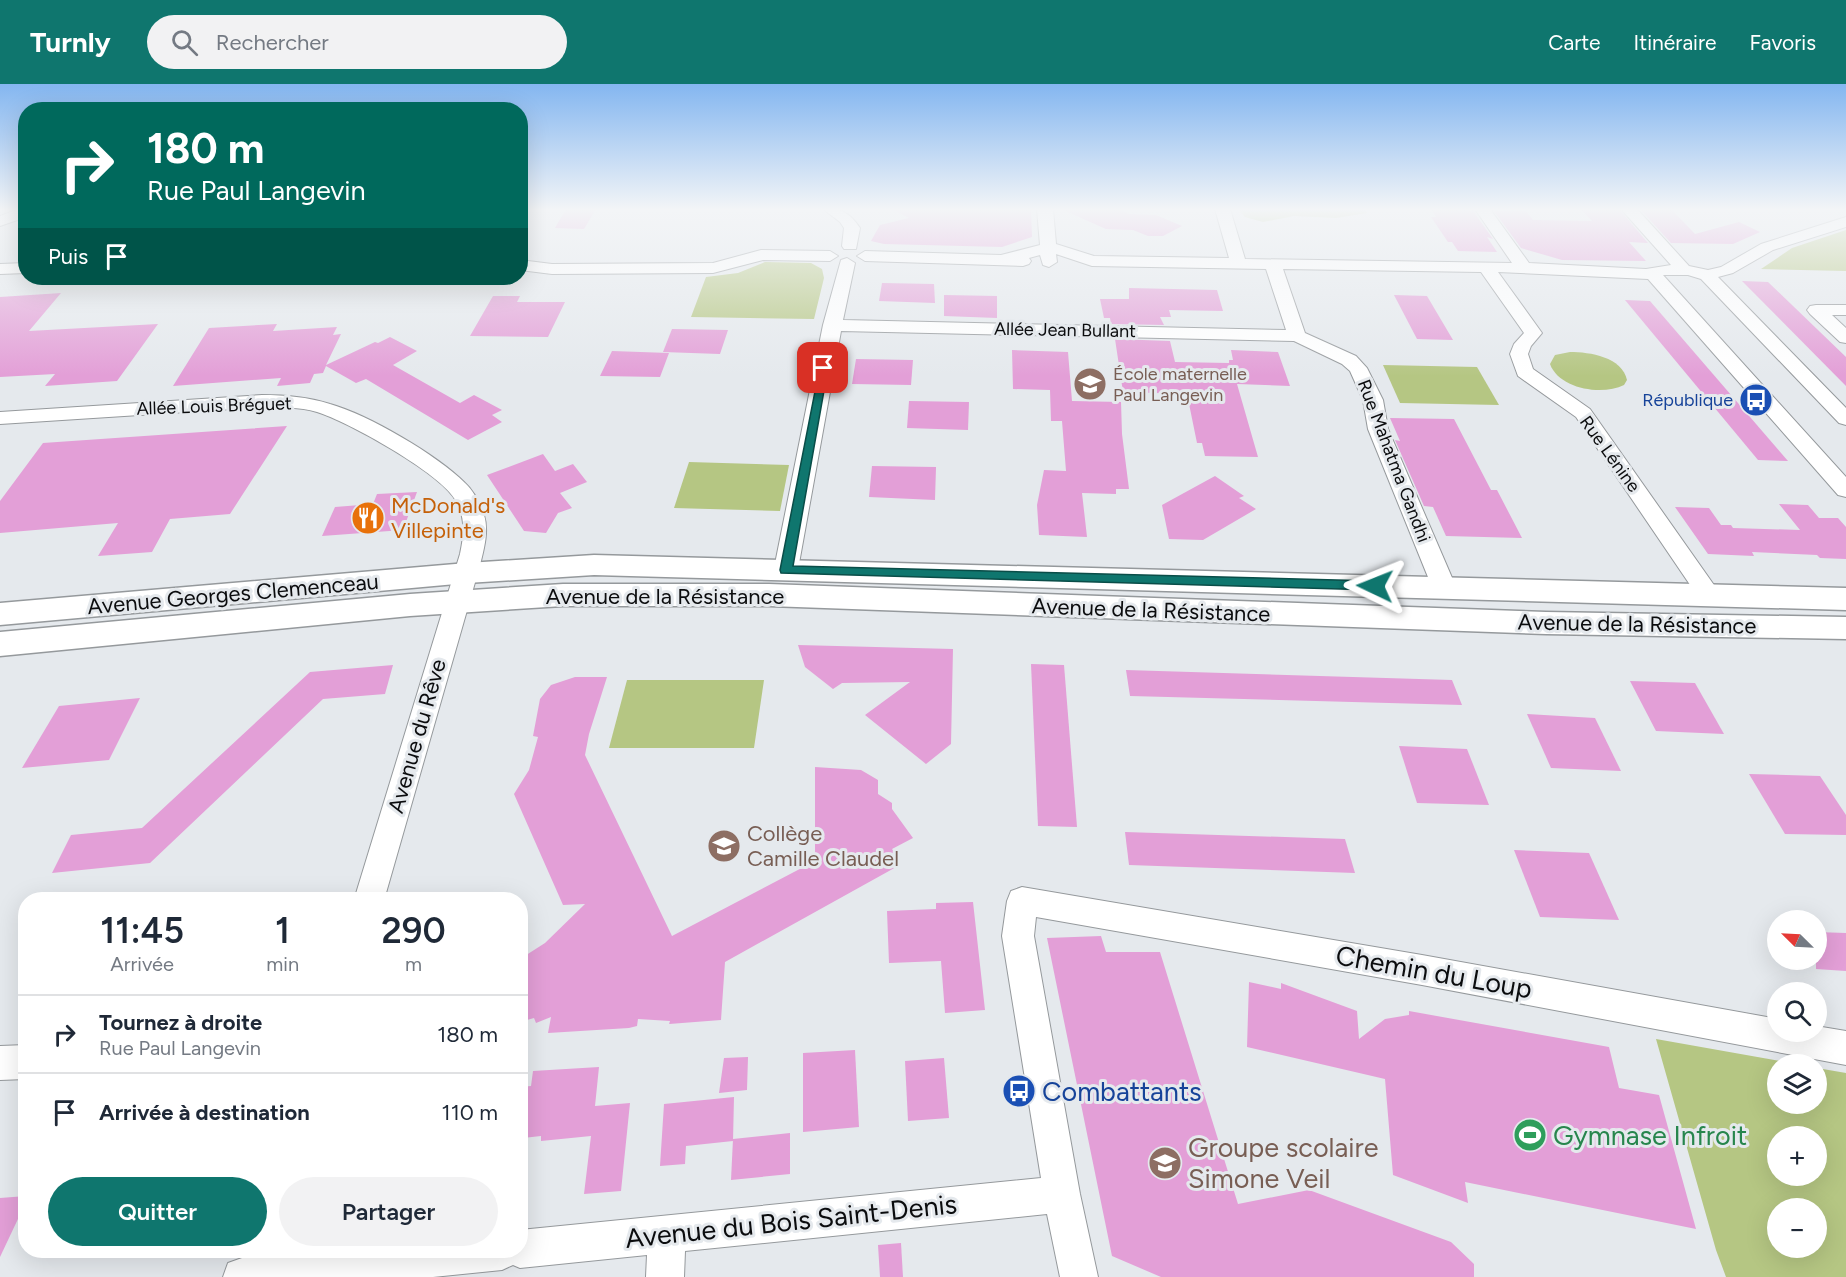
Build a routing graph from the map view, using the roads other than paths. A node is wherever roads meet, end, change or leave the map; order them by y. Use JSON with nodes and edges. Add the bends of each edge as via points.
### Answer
{"nodes":[{"id":1,"x":1273,"y":264,"type":"edge"},
{"id":2,"x":562,"y":265,"type":"edge"},
{"id":3,"x":731,"y":265,"type":"edge"},
{"id":4,"x":846,"y":265,"type":"edge"},
{"id":5,"x":1302,"y":265,"type":"edge"},
{"id":6,"x":1522,"y":265,"type":"edge"},
{"id":7,"x":1679,"y":265,"type":"edge"},
{"id":8,"x":1735,"y":265,"type":"edge"},
{"id":9,"x":528,"y":266,"type":"edge"},
{"id":10,"x":588,"y":267,"type":"junction"},
{"id":11,"x":18,"y":268,"type":"edge"},
{"id":12,"x":1524,"y":268,"type":"junction"},
{"id":13,"x":0,"y":269,"type":"edge"},
{"id":14,"x":1487,"y":269,"type":"junction"},
{"id":15,"x":1685,"y":271,"type":"junction"},
{"id":16,"x":1656,"y":276,"type":"junction"},
{"id":17,"x":1708,"y":277,"type":"junction"},
{"id":18,"x":1846,"y":310,"type":"edge"},
{"id":19,"x":832,"y":325,"type":"junction"},
{"id":20,"x":1297,"y":336,"type":"junction"},
{"id":21,"x":1846,"y":338,"type":"edge"},
{"id":22,"x":0,"y":418,"type":"edge"},
{"id":23,"x":1846,"y":419,"type":"edge"},
{"id":24,"x":1846,"y":490,"type":"edge"},
{"id":25,"x":786,"y":570,"type":"junction"},
{"id":26,"x":467,"y":573,"type":"junction"},
{"id":27,"x":1444,"y":588,"type":"junction"},
{"id":28,"x":1709,"y":595,"type":"junction"},
{"id":29,"x":1846,"y":599,"type":"edge"},
{"id":30,"x":456,"y":602,"type":"junction"},
{"id":31,"x":0,"y":614,"type":"edge"},
{"id":32,"x":1846,"y":628,"type":"edge"},
{"id":33,"x":0,"y":644,"type":"edge"},
{"id":34,"x":371,"y":892,"type":"edge"},
{"id":35,"x":1846,"y":1048,"type":"edge"},
{"id":36,"x":18,"y":1062,"type":"edge"},
{"id":37,"x":0,"y":1063,"type":"edge"},
{"id":38,"x":1062,"y":1194,"type":"junction"},
{"id":39,"x":667,"y":1234,"type":"junction"},
{"id":40,"x":528,"y":1248,"type":"edge"},
{"id":41,"x":411,"y":1258,"type":"edge"},
{"id":42,"x":254,"y":1270,"type":"edge"},
{"id":43,"x":665,"y":1277,"type":"edge"},
{"id":44,"x":1079,"y":1277,"type":"edge"}],
"edges":[{"from":1,"to":20,"type":"street"},
{"from":2,"to":10,"type":"street"},
{"from":3,"to":10,"type":"street","via":[[713,268]]},
{"from":4,"to":19,"type":"street"},
{"from":5,"to":14,"type":"street"},
{"from":6,"to":12,"type":"street"},
{"from":7,"to":15,"type":"street"},
{"from":8,"to":17,"type":"street"},
{"from":9,"to":10,"type":"street"},
{"from":11,"to":13,"type":"street"},
{"from":12,"to":14,"type":"street"},
{"from":12,"to":16,"type":"street"},
{"from":14,"to":28,"type":"street","name":"Rue Lénine","via":[[1533,333],[1519,354],[1525,372],[1583,413]]},
{"from":15,"to":16,"type":"street","via":[[1653,271]]},
{"from":15,"to":17,"type":"street","via":[[1701,272]]},
{"from":16,"to":17,"type":"street"},
{"from":16,"to":24,"type":"street"},
{"from":17,"to":23,"type":"street"},
{"from":18,"to":21,"type":"street","via":[[1816,310]]},
{"from":19,"to":20,"type":"street","name":"Allée Jean Bullant"},
{"from":19,"to":25,"type":"street"},
{"from":20,"to":27,"type":"street","name":"Rue Mahatma Gandhi","via":[[1358,368],[1373,400],[1378,429]]},
{"from":22,"to":26,"type":"street","name":"Allée Louis Bréguet","via":[[262,401],[289,401],[332,410],[405,452],[458,489],[467,500],[476,525]]},
{"from":25,"to":26,"type":"main road","name":"Avenue de la Résistance","via":[[594,565]]},
{"from":25,"to":27,"type":"main road","name":"Avenue de la Résistance"},
{"from":26,"to":30,"type":"street","name":"Avenue du Rêve"},
{"from":26,"to":31,"type":"main road","name":"Avenue Georges Clemenceau"},
{"from":27,"to":28,"type":"main road","name":"Avenue de la Résistance"},
{"from":28,"to":29,"type":"main road","name":"Avenue de la Résistance"},
{"from":30,"to":32,"type":"main road","name":"Avenue de la Résistance","via":[[563,595],[769,595],[1546,623]]},
{"from":30,"to":33,"type":"main road","name":"Avenue Georges Clemenceau"},
{"from":30,"to":34,"type":"street","name":"Avenue du Rêve"},
{"from":35,"to":38,"type":"street","name":"Chemin du Loup","via":[[1022,901],[1018,936]]},
{"from":36,"to":37,"type":"street"},
{"from":38,"to":39,"type":"street","name":"Avenue du Bois Saint-Denis"},
{"from":38,"to":44,"type":"street"},
{"from":39,"to":40,"type":"street","name":"Avenue du Bois Saint-Denis"},
{"from":39,"to":43,"type":"street"},
{"from":41,"to":42,"type":"street"}]}
